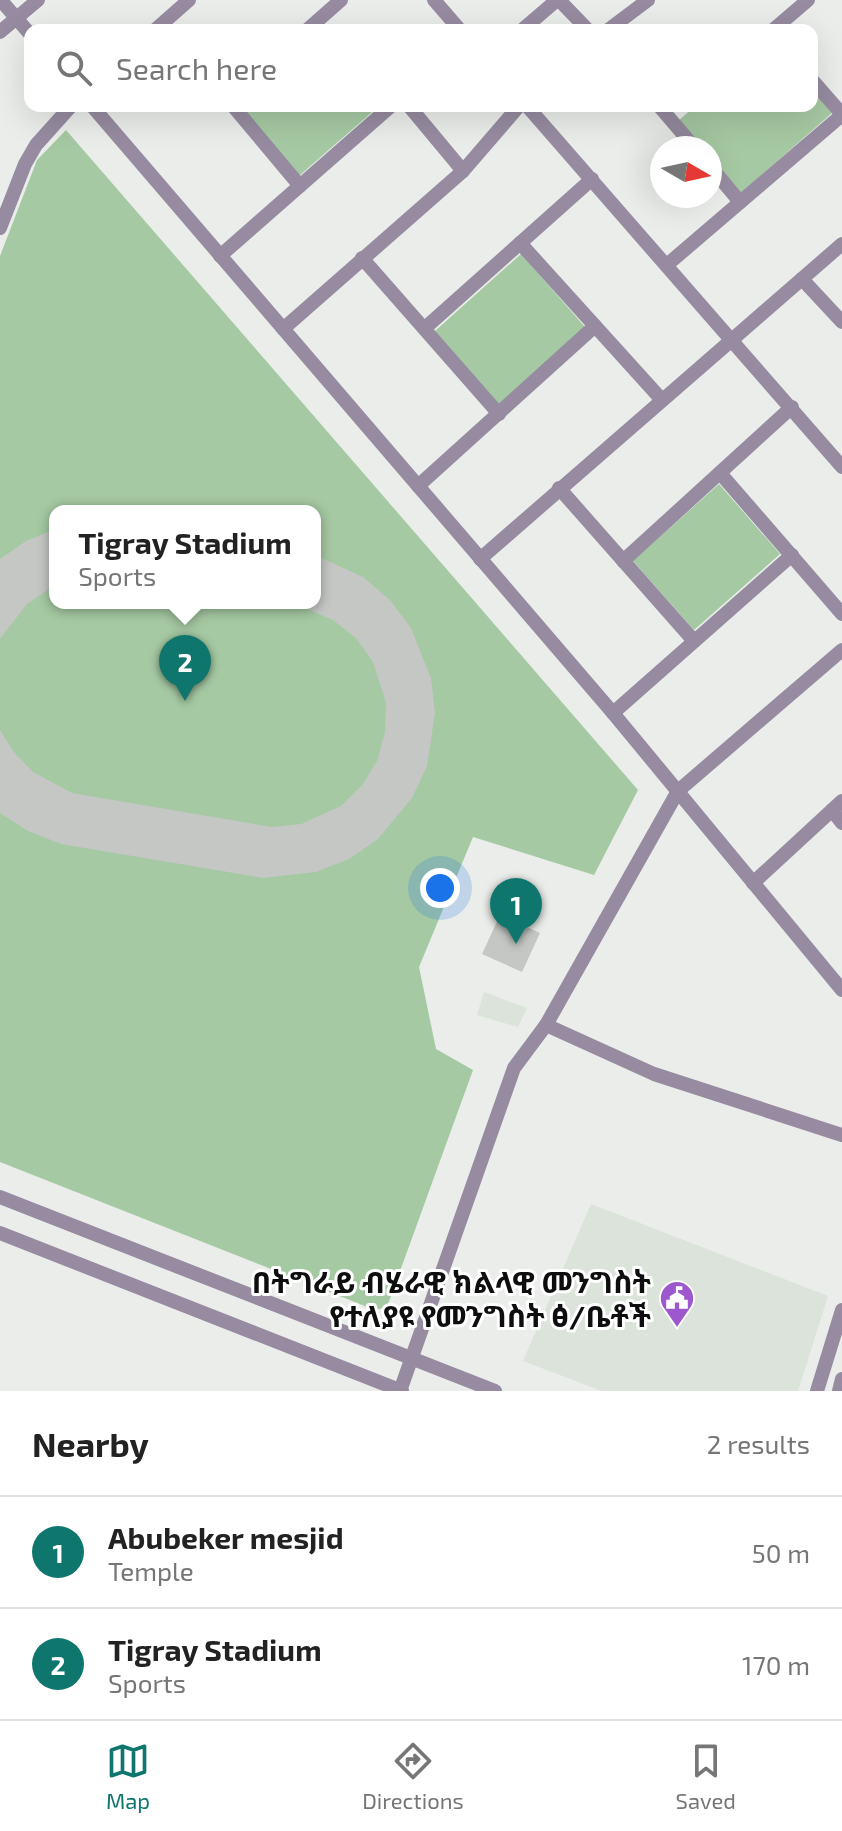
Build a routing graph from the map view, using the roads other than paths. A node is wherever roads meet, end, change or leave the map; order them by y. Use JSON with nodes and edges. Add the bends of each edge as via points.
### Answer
{"nodes":[{"id":1,"x":38,"y":0,"type":"edge"},
{"id":2,"x":189,"y":0,"type":"edge"},
{"id":3,"x":341,"y":0,"type":"edge"},
{"id":4,"x":558,"y":0,"type":"edge"},
{"id":5,"x":648,"y":0,"type":"edge"},
{"id":6,"x":808,"y":0,"type":"edge"},
{"id":7,"x":439,"y":2,"type":"edge"},
{"id":8,"x":5,"y":5,"type":"edge"},
{"id":9,"x":16,"y":18,"type":"junction"},
{"id":10,"x":166,"y":24,"type":"edge"},
{"id":11,"x":321,"y":24,"type":"edge"},
{"id":12,"x":456,"y":24,"type":"edge"},
{"id":13,"x":529,"y":24,"type":"edge"},
{"id":14,"x":582,"y":24,"type":"edge"},
{"id":15,"x":616,"y":24,"type":"edge"},
{"id":16,"x":780,"y":24,"type":"edge"},
{"id":17,"x":24,"y":27,"type":"edge"},
{"id":18,"x":0,"y":31,"type":"edge"},
{"id":19,"x":818,"y":87,"type":"edge"},
{"id":20,"x":66,"y":112,"type":"edge"},
{"id":21,"x":97,"y":112,"type":"edge"},
{"id":22,"x":238,"y":112,"type":"edge"},
{"id":23,"x":383,"y":112,"type":"edge"},
{"id":24,"x":414,"y":112,"type":"edge"},
{"id":25,"x":514,"y":112,"type":"edge"},
{"id":26,"x":532,"y":112,"type":"edge"},
{"id":27,"x":664,"y":112,"type":"edge"},
{"id":28,"x":842,"y":114,"type":"edge"},
{"id":29,"x":685,"y":136,"type":"edge"},
{"id":30,"x":463,"y":171,"type":"junction"},
{"id":31,"x":592,"y":179,"type":"junction"},
{"id":32,"x":722,"y":180,"type":"edge"},
{"id":33,"x":300,"y":186,"type":"junction"},
{"id":34,"x":740,"y":202,"type":"junction"},
{"id":35,"x":0,"y":228,"type":"edge"},
{"id":36,"x":520,"y":243,"type":"junction"},
{"id":37,"x":842,"y":244,"type":"edge"},
{"id":38,"x":220,"y":256,"type":"junction"},
{"id":39,"x":362,"y":258,"type":"junction"},
{"id":40,"x":668,"y":264,"type":"junction"},
{"id":41,"x":802,"y":279,"type":"junction"},
{"id":42,"x":842,"y":322,"type":"edge"},
{"id":43,"x":595,"y":326,"type":"junction"},
{"id":44,"x":425,"y":328,"type":"junction"},
{"id":45,"x":283,"y":329,"type":"junction"},
{"id":46,"x":732,"y":338,"type":"junction"},
{"id":47,"x":662,"y":400,"type":"junction"},
{"id":48,"x":792,"y":407,"type":"junction"},
{"id":49,"x":499,"y":414,"type":"junction"},
{"id":50,"x":842,"y":467,"type":"edge"},
{"id":51,"x":720,"y":473,"type":"junction"},
{"id":52,"x":418,"y":486,"type":"junction"},
{"id":53,"x":559,"y":488,"type":"junction"},
{"id":54,"x":792,"y":555,"type":"junction"},
{"id":55,"x":480,"y":559,"type":"junction"},
{"id":56,"x":623,"y":561,"type":"junction"},
{"id":57,"x":842,"y":614,"type":"edge"},
{"id":58,"x":694,"y":641,"type":"junction"},
{"id":59,"x":842,"y":650,"type":"edge"},
{"id":60,"x":613,"y":713,"type":"junction"},
{"id":61,"x":678,"y":791,"type":"junction"},
{"id":62,"x":837,"y":806,"type":"edge"},
{"id":63,"x":842,"y":823,"type":"edge"},
{"id":64,"x":753,"y":883,"type":"junction"},
{"id":65,"x":842,"y":990,"type":"edge"},
{"id":66,"x":546,"y":1025,"type":"junction"},
{"id":67,"x":842,"y":1135,"type":"edge"},
{"id":68,"x":0,"y":1197,"type":"edge"},
{"id":69,"x":0,"y":1233,"type":"edge"},
{"id":70,"x":842,"y":1310,"type":"edge"},
{"id":71,"x":838,"y":1337,"type":"edge"},
{"id":72,"x":413,"y":1359,"type":"junction"},
{"id":73,"x":842,"y":1379,"type":"edge"},
{"id":74,"x":401,"y":1391,"type":"edge"},
{"id":75,"x":495,"y":1391,"type":"edge"},
{"id":76,"x":817,"y":1391,"type":"edge"},
{"id":77,"x":839,"y":1391,"type":"edge"}],
"edges":[{"from":1,"to":9,"type":"street"},
{"from":2,"to":10,"type":"street"},
{"from":3,"to":11,"type":"street"},
{"from":4,"to":13,"type":"street"},
{"from":4,"to":14,"type":"street"},
{"from":5,"to":15,"type":"street"},
{"from":6,"to":16,"type":"street"},
{"from":7,"to":12,"type":"street"},
{"from":8,"to":9,"type":"street"},
{"from":9,"to":17,"type":"street"},
{"from":9,"to":18,"type":"street"},
{"from":19,"to":28,"type":"street"},
{"from":20,"to":35,"type":"street","via":[[25,164]]},
{"from":21,"to":38,"type":"street"},
{"from":22,"to":33,"type":"street"},
{"from":23,"to":33,"type":"street"},
{"from":24,"to":30,"type":"street"},
{"from":25,"to":30,"type":"street"},
{"from":26,"to":31,"type":"street"},
{"from":27,"to":29,"type":"street"},
{"from":28,"to":34,"type":"street"},
{"from":30,"to":39,"type":"street"},
{"from":31,"to":36,"type":"street"},
{"from":31,"to":40,"type":"street"},
{"from":32,"to":34,"type":"street"},
{"from":33,"to":38,"type":"street"},
{"from":34,"to":40,"type":"street"},
{"from":36,"to":43,"type":"street"},
{"from":36,"to":44,"type":"street"},
{"from":37,"to":41,"type":"street"},
{"from":38,"to":45,"type":"street"},
{"from":39,"to":44,"type":"street"},
{"from":39,"to":45,"type":"street"},
{"from":40,"to":46,"type":"street"},
{"from":41,"to":42,"type":"street"},
{"from":41,"to":46,"type":"street"},
{"from":43,"to":47,"type":"street"},
{"from":43,"to":49,"type":"street"},
{"from":44,"to":49,"type":"street"},
{"from":45,"to":52,"type":"street"},
{"from":46,"to":47,"type":"street"},
{"from":46,"to":48,"type":"street"},
{"from":47,"to":53,"type":"street"},
{"from":48,"to":50,"type":"street"},
{"from":48,"to":51,"type":"street"},
{"from":49,"to":52,"type":"street"},
{"from":51,"to":54,"type":"street"},
{"from":51,"to":56,"type":"street"},
{"from":52,"to":55,"type":"street"},
{"from":53,"to":55,"type":"street"},
{"from":53,"to":56,"type":"street"},
{"from":54,"to":57,"type":"street"},
{"from":54,"to":58,"type":"street"},
{"from":55,"to":60,"type":"street"},
{"from":56,"to":58,"type":"street"},
{"from":58,"to":60,"type":"street"},
{"from":59,"to":61,"type":"street"},
{"from":60,"to":61,"type":"street"},
{"from":61,"to":64,"type":"street"},
{"from":61,"to":66,"type":"street"},
{"from":62,"to":63,"type":"street"},
{"from":62,"to":64,"type":"street"},
{"from":64,"to":65,"type":"street"},
{"from":66,"to":67,"type":"street","via":[[654,1074]]},
{"from":66,"to":72,"type":"street","via":[[514,1068]]},
{"from":68,"to":72,"type":"street"},
{"from":69,"to":74,"type":"street"},
{"from":70,"to":71,"type":"street"},
{"from":71,"to":76,"type":"street"},
{"from":72,"to":74,"type":"street"},
{"from":72,"to":75,"type":"street"},
{"from":73,"to":77,"type":"street"}]}
